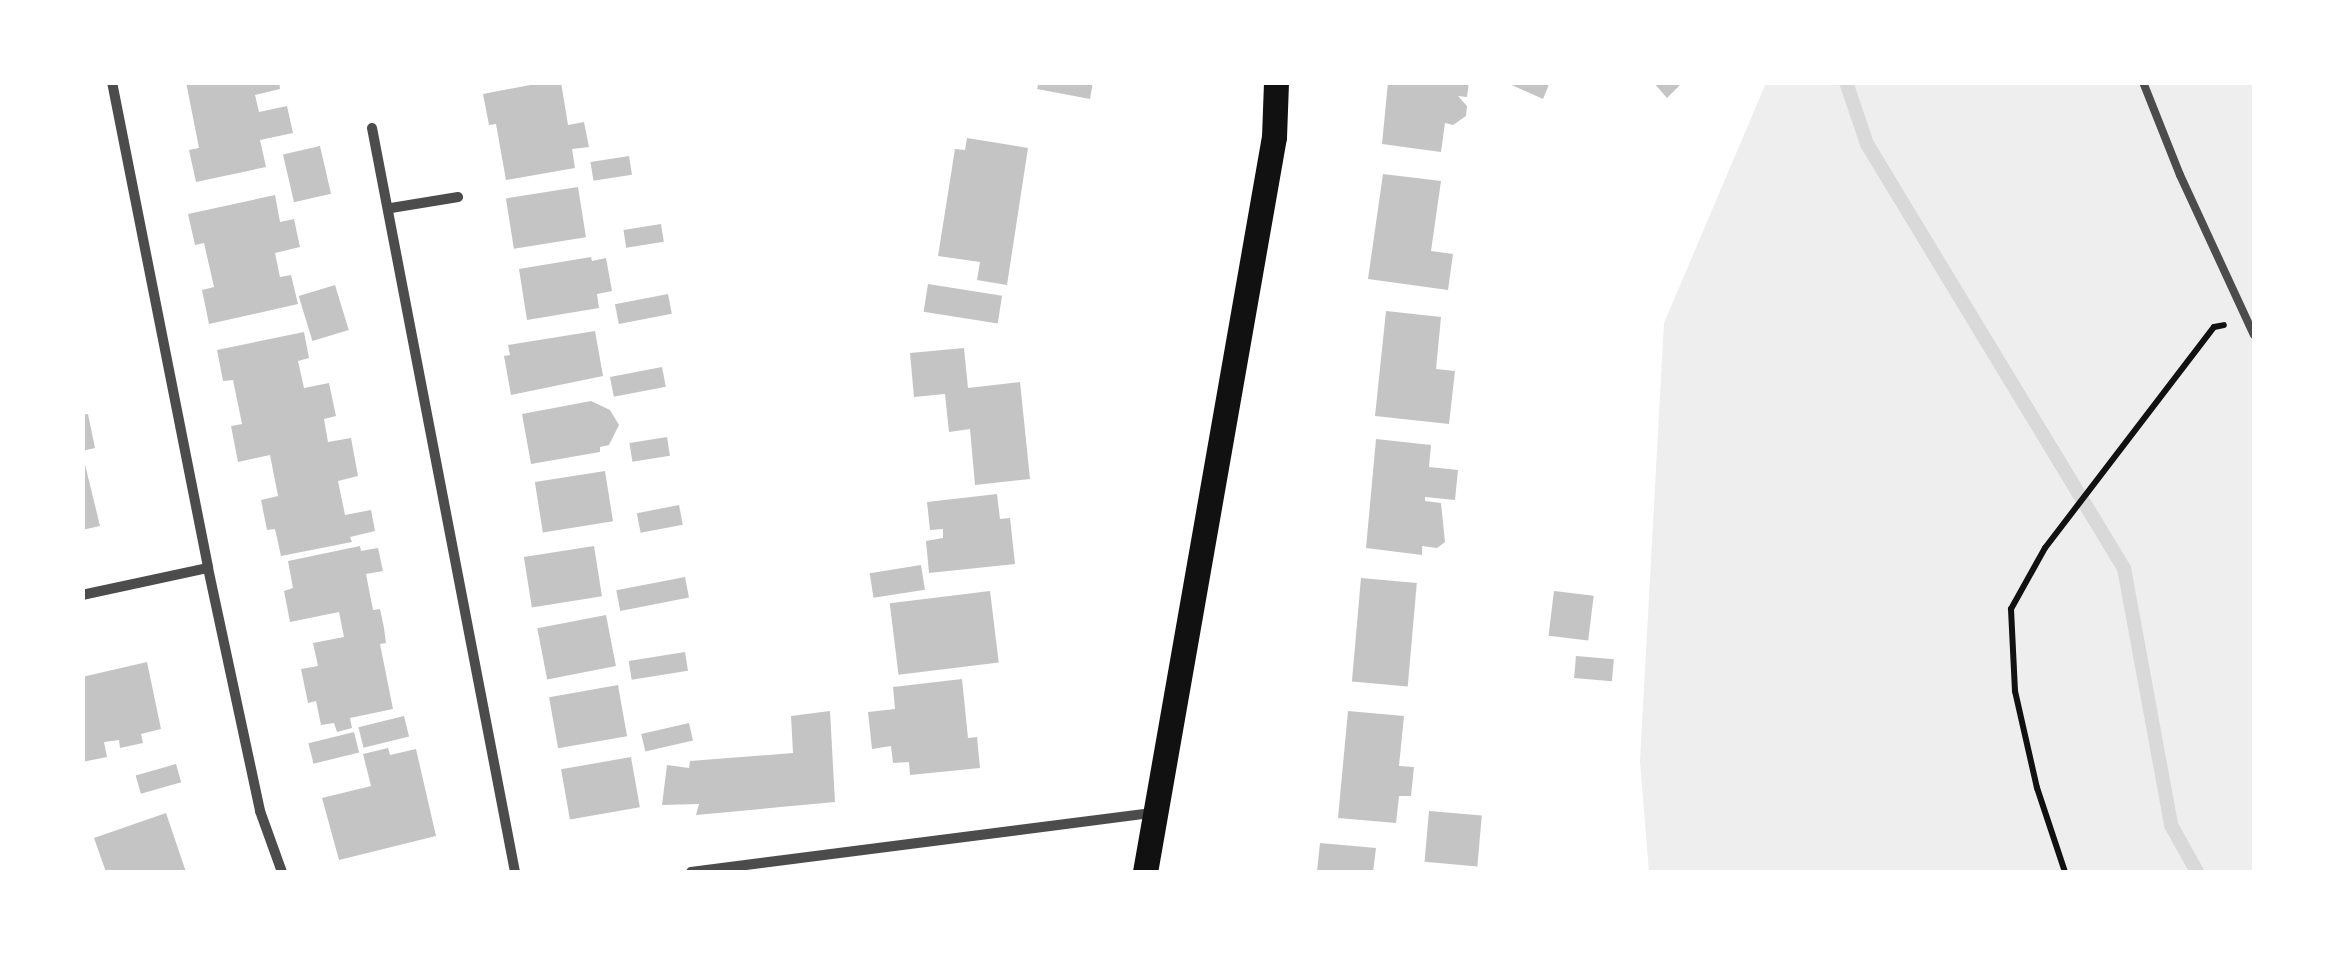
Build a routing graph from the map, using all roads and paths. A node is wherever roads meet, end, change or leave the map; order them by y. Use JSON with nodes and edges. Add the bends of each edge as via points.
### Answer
{"nodes":[{"id":1,"x":112,"y":82,"type":"edge"},
{"id":2,"x":1276,"y":82,"type":"edge"},
{"id":3,"x":2143,"y":82,"type":"edge"},
{"id":4,"x":372,"y":128,"type":"dead end"},
{"id":5,"x":458,"y":197,"type":"dead end"},
{"id":6,"x":390,"y":208,"type":"junction"},
{"id":7,"x":2248,"y":321,"type":"junction"},
{"id":8,"x":2254,"y":335,"type":"edge"},
{"id":9,"x":208,"y":568,"type":"junction"},
{"id":10,"x":82,"y":595,"type":"edge"},
{"id":11,"x":1155,"y":812,"type":"junction"},
{"id":12,"x":282,"y":872,"type":"edge"},
{"id":13,"x":515,"y":872,"type":"edge"},
{"id":14,"x":691,"y":872,"type":"edge"},
{"id":15,"x":1145,"y":872,"type":"edge"},
{"id":16,"x":2065,"y":872,"type":"edge"}],
"edges":[{"from":1,"to":9,"type":"street"},
{"from":2,"to":11,"type":"main road","via":[[1274,137]]},
{"from":3,"to":7,"type":"lane"},
{"from":4,"to":6,"type":"street"},
{"from":5,"to":6,"type":"street"},
{"from":6,"to":13,"type":"street"},
{"from":7,"to":8,"type":"lane"},
{"from":7,"to":16,"type":"path","via":[[2214,326],[2045,548],[2011,609],[2015,691]]},
{"from":9,"to":10,"type":"street"},
{"from":9,"to":12,"type":"street","via":[[260,810]]},
{"from":11,"to":14,"type":"street"},
{"from":11,"to":15,"type":"main road"}]}
